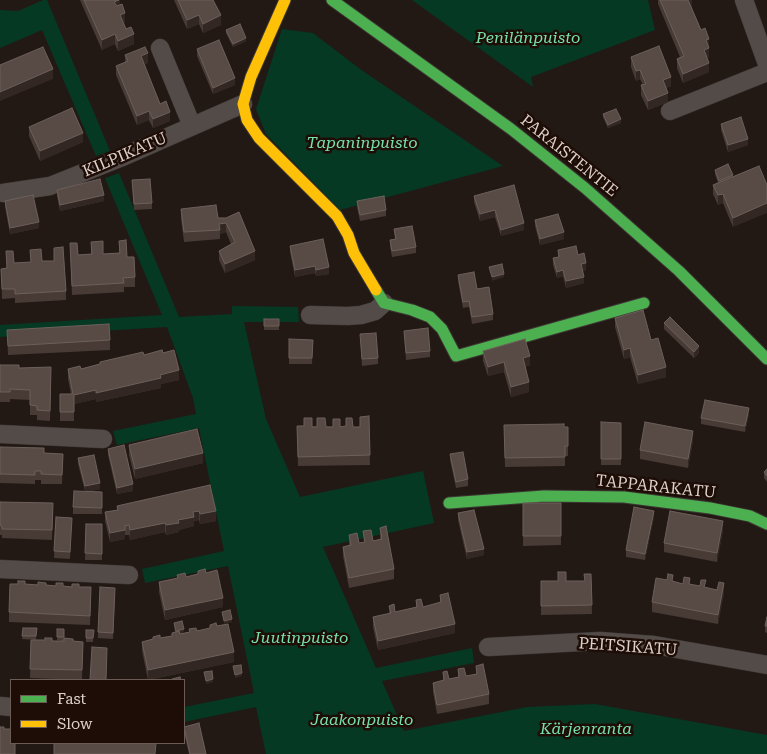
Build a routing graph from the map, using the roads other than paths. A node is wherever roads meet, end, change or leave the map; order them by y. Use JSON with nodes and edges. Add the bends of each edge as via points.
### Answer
{"nodes":[{"id":1,"x":285,"y":0,"type":"edge"},
{"id":2,"x":332,"y":0,"type":"edge"},
{"id":3,"x":744,"y":0,"type":"edge"},
{"id":4,"x":160,"y":48,"type":"dead end"},
{"id":5,"x":767,"y":64,"type":"edge"},
{"id":6,"x":767,"y":72,"type":"edge"},
{"id":7,"x":243,"y":104,"type":"junction"},
{"id":8,"x":670,"y":111,"type":"dead end"},
{"id":9,"x":192,"y":126,"type":"junction"},
{"id":10,"x":3,"y":193,"type":"dead end"},
{"id":11,"x":384,"y":302,"type":"junction"},
{"id":12,"x":644,"y":303,"type":"dead end"},
{"id":13,"x":310,"y":315,"type":"dead end"},
{"id":14,"x":767,"y":360,"type":"edge"},
{"id":15,"x":0,"y":434,"type":"edge"},
{"id":16,"x":103,"y":439,"type":"dead end"},
{"id":17,"x":449,"y":503,"type":"dead end"},
{"id":18,"x":767,"y":524,"type":"edge"},
{"id":19,"x":0,"y":570,"type":"edge"},
{"id":20,"x":129,"y":575,"type":"dead end"},
{"id":21,"x":488,"y":647,"type":"dead end"},
{"id":22,"x":767,"y":665,"type":"edge"}],
"edges":[{"from":1,"to":7,"type":"street"},
{"from":2,"to":14,"type":"street","name":"PARAISTENTIE","via":[[511,129],[585,188],[679,271]]},
{"from":3,"to":5,"type":"street"},
{"from":4,"to":9,"type":"street"},
{"from":6,"to":8,"type":"street"},
{"from":7,"to":9,"type":"street","name":"KILPIKATU"},
{"from":7,"to":11,"type":"street","via":[[247,120],[259,138],[337,216],[354,254]]},
{"from":9,"to":10,"type":"street","name":"KILPIKATU","via":[[50,186]]},
{"from":11,"to":12,"type":"street","via":[[430,317],[442,329],[456,356]]},
{"from":11,"to":13,"type":"street","via":[[375,311],[361,315]]},
{"from":15,"to":16,"type":"street"},
{"from":17,"to":18,"type":"street","name":"TAPPARAKATU","via":[[544,496],[624,497],[750,516]]},
{"from":19,"to":20,"type":"street"},
{"from":21,"to":22,"type":"street","name":"PEITSIKATU","via":[[600,641],[654,645]]}]}
